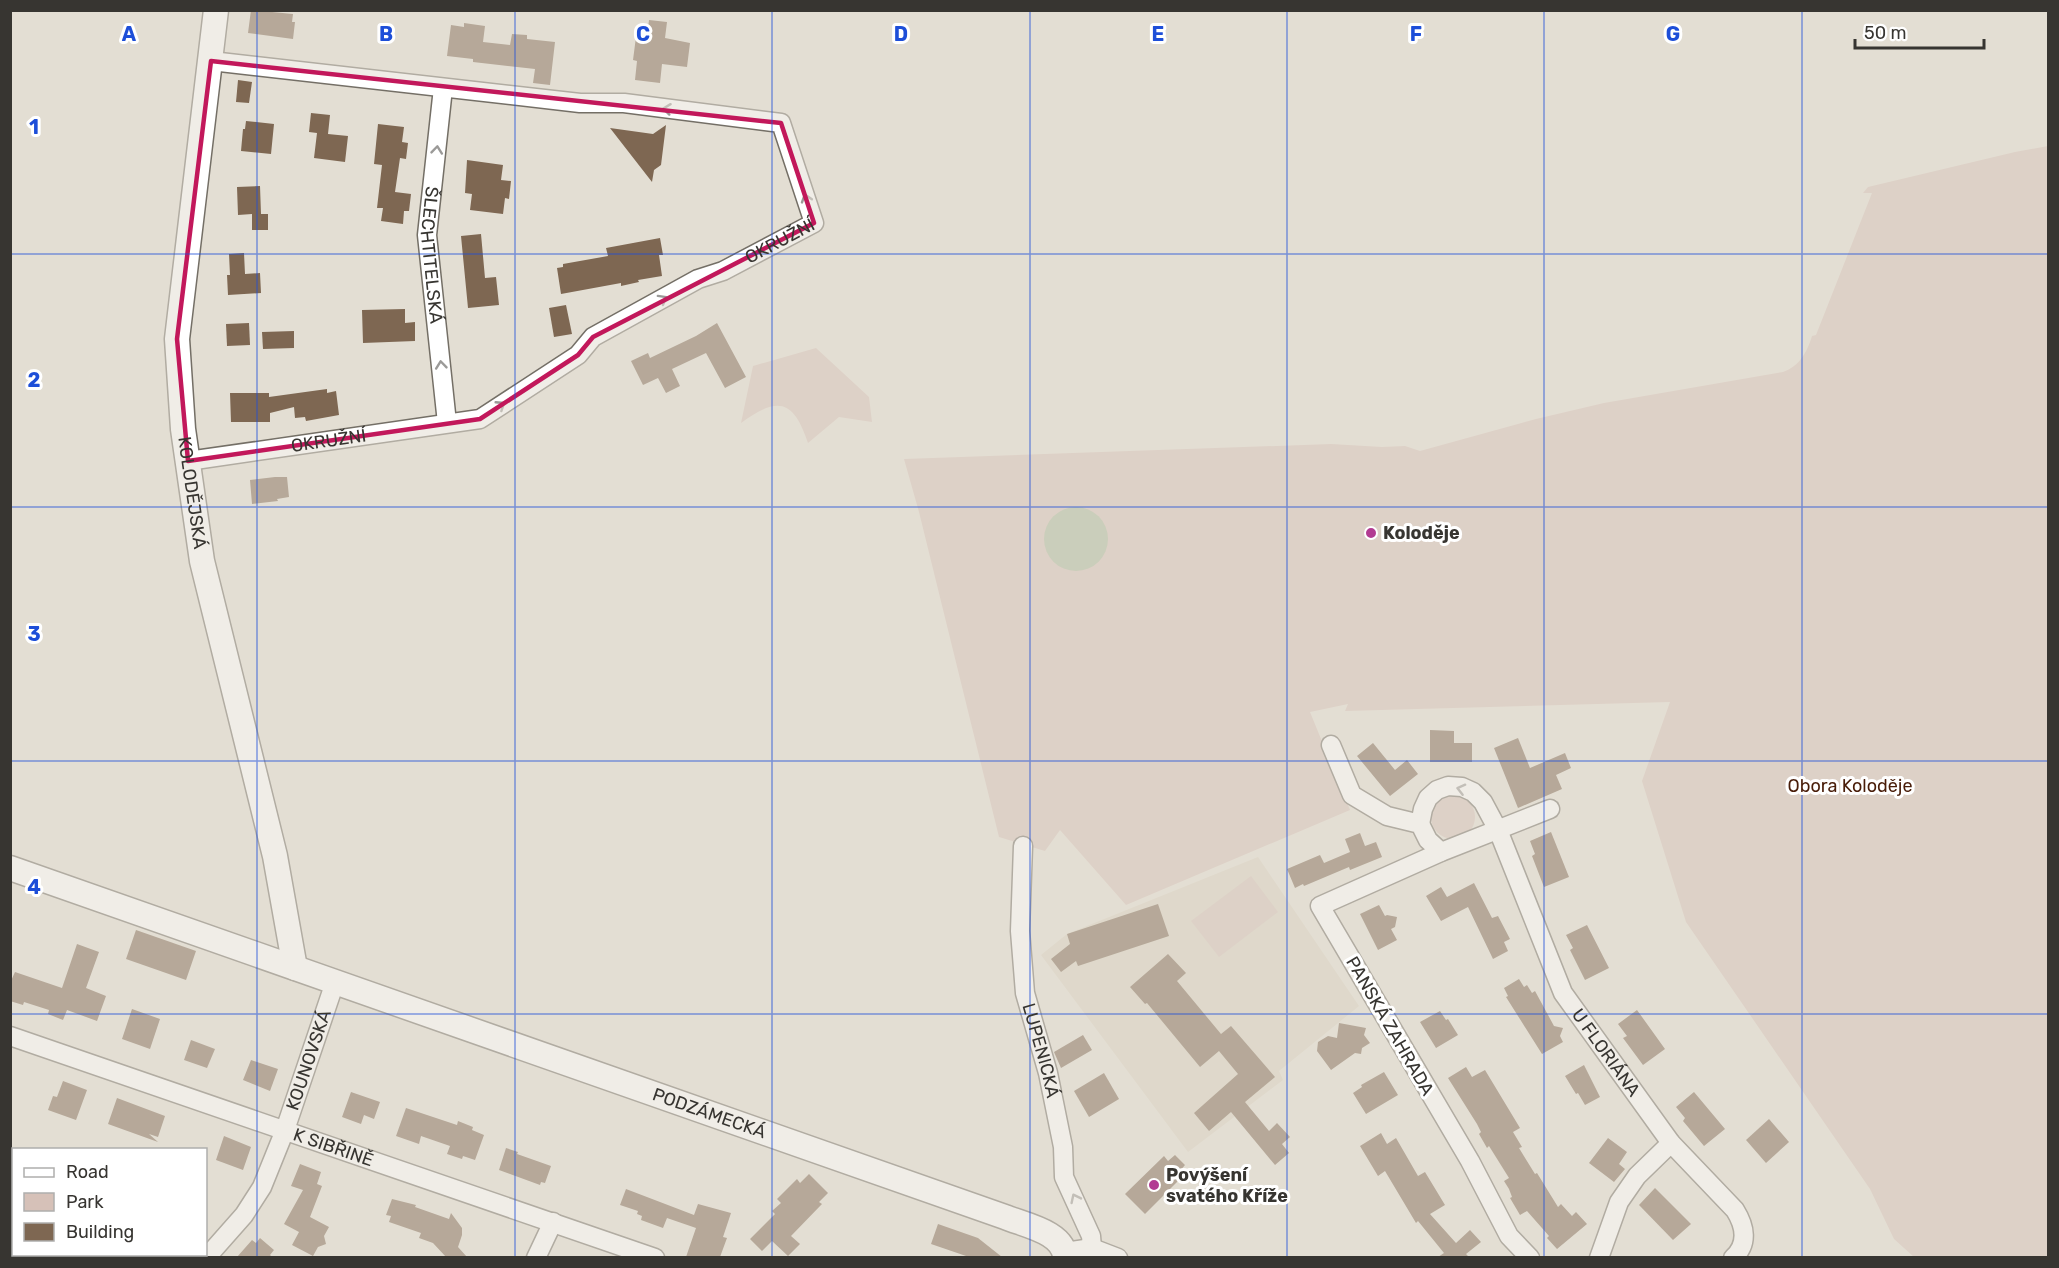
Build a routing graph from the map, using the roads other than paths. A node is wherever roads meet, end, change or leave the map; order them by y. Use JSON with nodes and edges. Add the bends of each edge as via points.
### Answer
{"nodes":[{"id":1,"x":216,"y":10,"type":"edge"},
{"id":2,"x":211,"y":62,"type":"junction"},
{"id":3,"x":443,"y":88,"type":"junction"},
{"id":4,"x":447,"y":423,"type":"junction"},
{"id":5,"x":188,"y":460,"type":"junction"},
{"id":6,"x":1331,"y":745,"type":"dead end"},
{"id":7,"x":1550,"y":809,"type":"dead end"},
{"id":8,"x":1420,"y":824,"type":"junction"},
{"id":9,"x":1498,"y":830,"type":"junction"},
{"id":10,"x":1023,"y":846,"type":"dead end"},
{"id":11,"x":1441,"y":852,"type":"junction"},
{"id":12,"x":10,"y":868,"type":"edge"},
{"id":13,"x":295,"y":968,"type":"junction"},
{"id":14,"x":336,"y":982,"type":"junction"},
{"id":15,"x":10,"y":1036,"type":"edge"},
{"id":16,"x":285,"y":1130,"type":"junction"},
{"id":17,"x":1671,"y":1143,"type":"junction"},
{"id":18,"x":553,"y":1222,"type":"junction"},
{"id":19,"x":1092,"y":1248,"type":"junction"},
{"id":20,"x":1065,"y":1255,"type":"edge"},
{"id":21,"x":207,"y":1256,"type":"edge"},
{"id":22,"x":536,"y":1257,"type":"edge"},
{"id":23,"x":655,"y":1257,"type":"edge"},
{"id":24,"x":1118,"y":1257,"type":"edge"},
{"id":25,"x":1530,"y":1257,"type":"edge"},
{"id":26,"x":1599,"y":1257,"type":"edge"},
{"id":27,"x":1733,"y":1257,"type":"edge"}],
"edges":[{"from":1,"to":2,"type":"street","name":"KOLODĚJSKÁ"},
{"from":2,"to":3,"type":"street","name":"OKRUŽNÍ"},
{"from":2,"to":5,"type":"street","name":"KOLODĚJSKÁ","via":[[177,339]]},
{"from":4,"to":3,"type":"street","name":"ŠLECHTITELSKÁ","one_way":true,"via":[[427,235]]},
{"from":4,"to":3,"type":"street","name":"OKRUŽNÍ","one_way":true,"via":[[480,419],[578,355],[593,337],[698,279],[723,271],[814,223],[781,123]]},
{"from":4,"to":5,"type":"street","name":"OKRUŽNÍ"},
{"from":5,"to":13,"type":"street","name":"KOLODĚJSKÁ","via":[[202,561],[275,856]]},
{"from":6,"to":8,"type":"street","via":[[1352,795],[1387,816]]},
{"from":7,"to":9,"type":"street","name":"PANSKÁ ZAHRADA"},
{"from":9,"to":8,"type":"street","one_way":true,"via":[[1483,802],[1462,787],[1437,790],[1428,798]]},
{"from":8,"to":11,"type":"street","via":[[1428,840]]},
{"from":9,"to":11,"type":"street","name":"PANSKÁ ZAHRADA"},
{"from":9,"to":17,"type":"street","name":"U FLORIÁNA","via":[[1563,993]]},
{"from":19,"to":10,"type":"street","name":"LUPENICKÁ","one_way":true,"via":[[1091,1236],[1064,1177],[1063,1148],[1048,1073],[1025,993],[1020,931]]},
{"from":11,"to":25,"type":"street","name":"PANSKÁ ZAHRADA","via":[[1320,906],[1470,1161],[1509,1236]]},
{"from":12,"to":13,"type":"street","name":"PODZÁMECKÁ"},
{"from":13,"to":14,"type":"street","name":"PODZÁMECKÁ"},
{"from":14,"to":16,"type":"street","name":"KOUNOVSKÁ"},
{"from":14,"to":20,"type":"street","name":"PODZÁMECKÁ","via":[[1005,1217],[1054,1238]]},
{"from":15,"to":16,"type":"street","name":"K SIBŘINĚ"},
{"from":16,"to":18,"type":"street","name":"K SIBŘINĚ"},
{"from":16,"to":21,"type":"street","name":"KOUNOVSKÁ","via":[[262,1187],[244,1215]]},
{"from":17,"to":26,"type":"street","via":[[1637,1176],[1619,1202]]},
{"from":17,"to":27,"type":"street","name":"U FLORIÁNA","via":[[1742,1221],[1743,1245]]},
{"from":18,"to":22,"type":"street"},
{"from":18,"to":23,"type":"street","name":"K SIBŘINĚ"},
{"from":19,"to":20,"type":"street","name":"PODZÁMECKÁ"},
{"from":19,"to":24,"type":"street","name":"PODZÁMECKÁ"}]}
